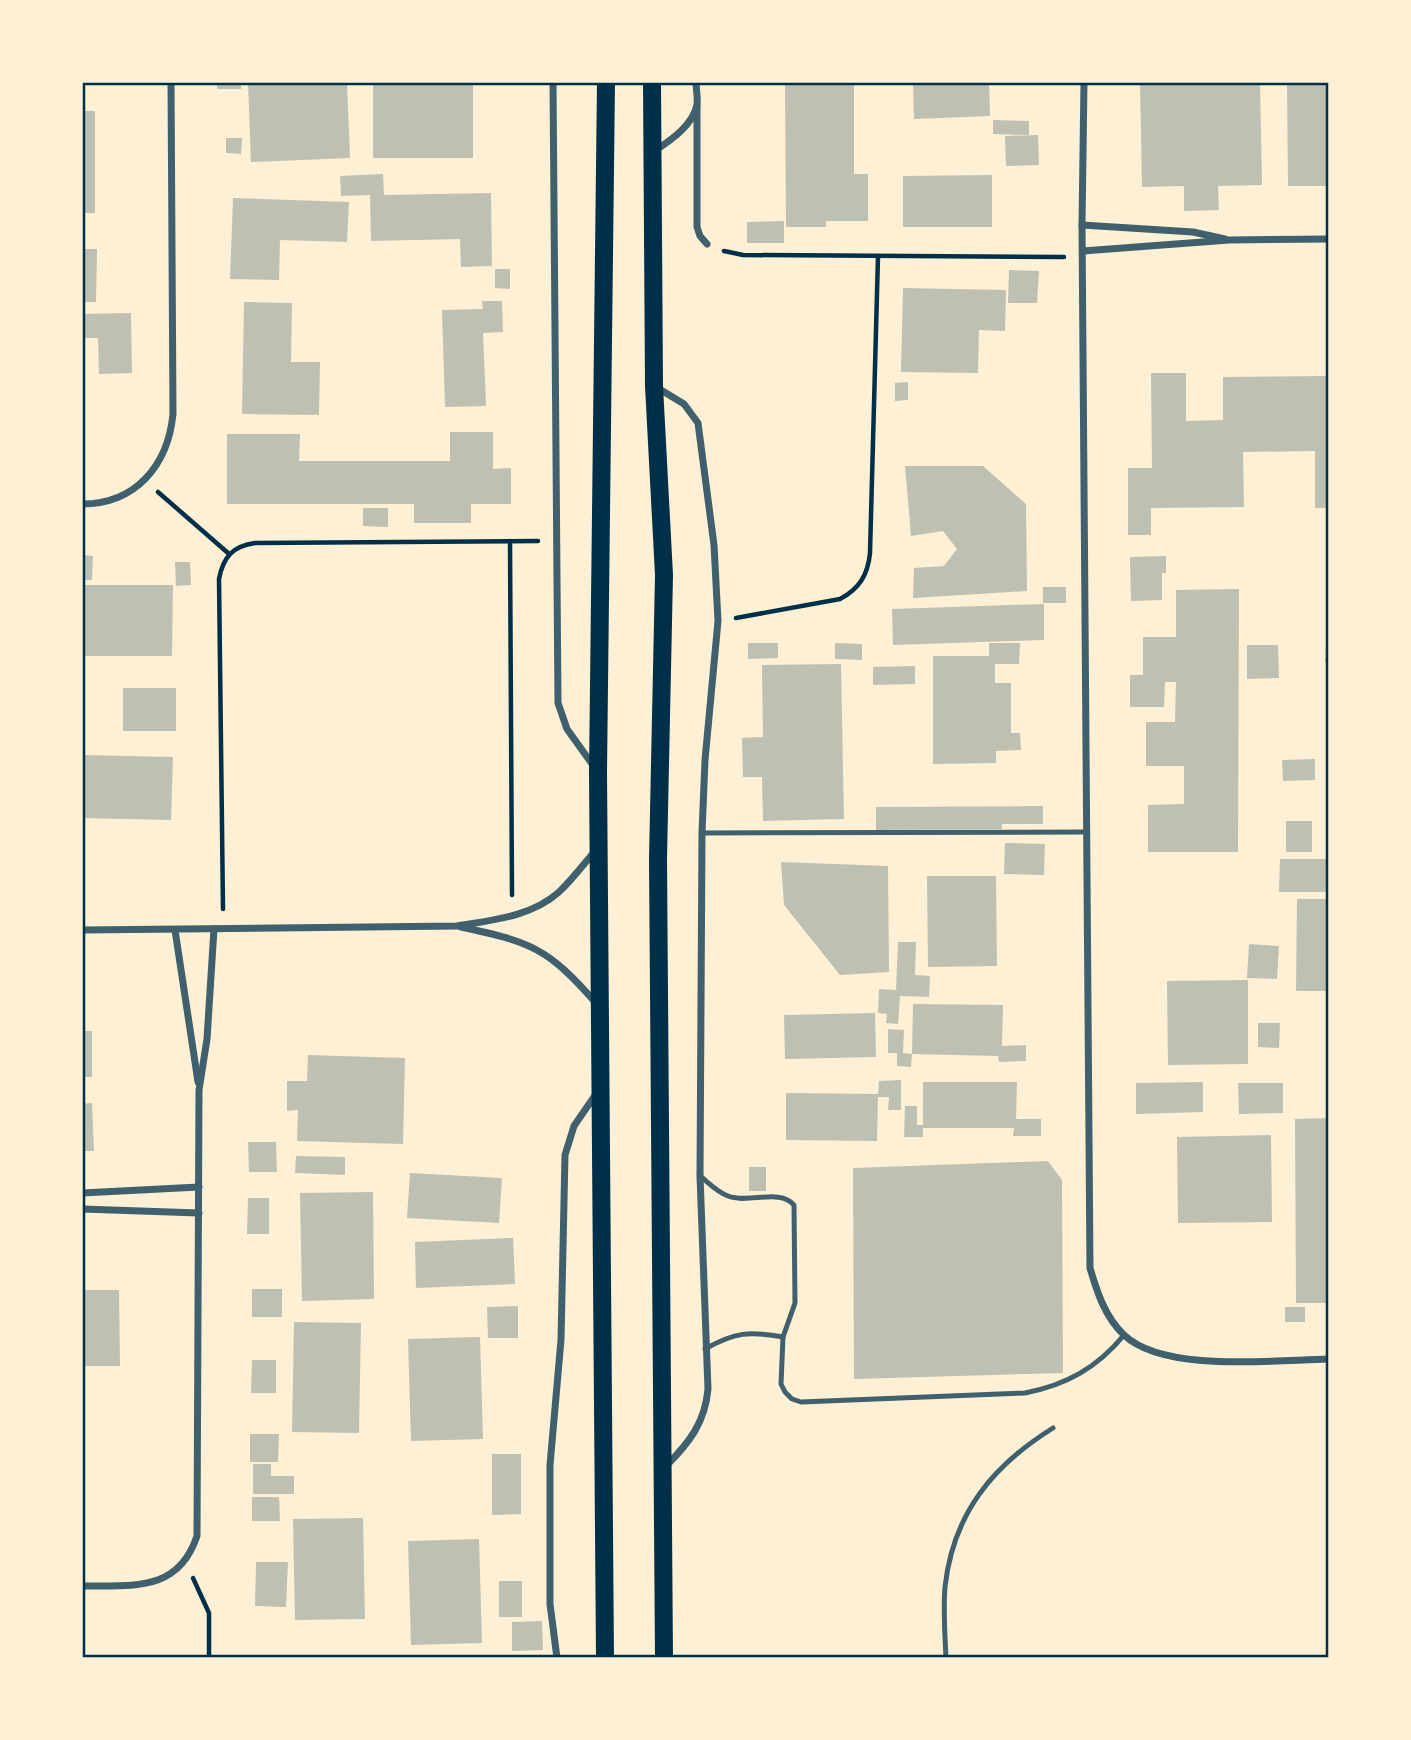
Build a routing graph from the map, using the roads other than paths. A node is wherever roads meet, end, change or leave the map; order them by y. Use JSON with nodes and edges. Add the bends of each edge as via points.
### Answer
{"nodes":[{"id":1,"x":171,"y":82,"type":"edge"},
{"id":2,"x":553,"y":82,"type":"edge"},
{"id":3,"x":606,"y":82,"type":"edge"},
{"id":4,"x":652,"y":82,"type":"edge"},
{"id":5,"x":696,"y":82,"type":"edge"},
{"id":6,"x":1084,"y":82,"type":"edge"},
{"id":7,"x":696,"y":106,"type":"junction"},
{"id":8,"x":653,"y":153,"type":"junction"},
{"id":9,"x":1082,"y":225,"type":"junction"},
{"id":10,"x":1329,"y":239,"type":"edge"},
{"id":11,"x":1229,"y":240,"type":"junction"},
{"id":12,"x":707,"y":244,"type":"road end"},
{"id":13,"x":1083,"y":254,"type":"junction"},
{"id":14,"x":654,"y":386,"type":"junction"},
{"id":15,"x":86,"y":504,"type":"edge"},
{"id":16,"x":598,"y":772,"type":"junction"},
{"id":17,"x":1087,"y":832,"type":"junction"},
{"id":18,"x":702,"y":833,"type":"junction"},
{"id":19,"x":599,"y":846,"type":"junction"},
{"id":20,"x":457,"y":926,"type":"junction"},
{"id":21,"x":214,"y":929,"type":"junction"},
{"id":22,"x":82,"y":930,"type":"edge"},
{"id":23,"x":176,"y":930,"type":"junction"},
{"id":24,"x":600,"y":1008,"type":"junction"},
{"id":25,"x":600,"y":1088,"type":"junction"},
{"id":26,"x":199,"y":1090,"type":"junction"},
{"id":27,"x":700,"y":1176,"type":"junction"},
{"id":28,"x":199,"y":1187,"type":"junction"},
{"id":29,"x":82,"y":1193,"type":"edge"},
{"id":30,"x":82,"y":1209,"type":"edge"},
{"id":31,"x":199,"y":1213,"type":"junction"},
{"id":32,"x":1124,"y":1335,"type":"junction"},
{"id":33,"x":783,"y":1337,"type":"junction"},
{"id":34,"x":705,"y":1349,"type":"junction"},
{"id":35,"x":1329,"y":1359,"type":"edge"},
{"id":36,"x":1053,"y":1428,"type":"dead end"},
{"id":37,"x":663,"y":1469,"type":"junction"},
{"id":38,"x":82,"y":1586,"type":"edge"},
{"id":39,"x":557,"y":1658,"type":"edge"},
{"id":40,"x":605,"y":1658,"type":"edge"},
{"id":41,"x":664,"y":1658,"type":"edge"},
{"id":42,"x":946,"y":1658,"type":"edge"}],
"edges":[{"from":1,"to":15,"type":"street","via":[[171,433],[166,450],[144,480],[109,500]]},
{"from":2,"to":16,"type":"street","via":[[558,703],[567,729]]},
{"from":3,"to":16,"type":"main road"},
{"from":4,"to":8,"type":"main road"},
{"from":5,"to":7,"type":"street"},
{"from":6,"to":9,"type":"street"},
{"from":7,"to":8,"type":"street","via":[[683,128]]},
{"from":7,"to":12,"type":"street","via":[[697,227]]},
{"from":8,"to":14,"type":"main road"},
{"from":9,"to":11,"type":"street","via":[[1193,232]]},
{"from":9,"to":13,"type":"street"},
{"from":10,"to":11,"type":"street"},
{"from":11,"to":13,"type":"street"},
{"from":13,"to":17,"type":"street"},
{"from":14,"to":18,"type":"street","via":[[690,410],[701,431],[714,545],[718,621]]},
{"from":14,"to":37,"type":"main road","via":[[664,575],[658,859]]},
{"from":16,"to":19,"type":"main road"},
{"from":17,"to":18,"type":"lane"},
{"from":17,"to":32,"type":"street","via":[[1090,1268],[1108,1316]]},
{"from":18,"to":27,"type":"street"},
{"from":19,"to":20,"type":"street","via":[[557,894],[536,907]]},
{"from":19,"to":24,"type":"main road"},
{"from":20,"to":21,"type":"street"},
{"from":20,"to":24,"type":"street","via":[[537,949],[564,967]]},
{"from":21,"to":23,"type":"street"},
{"from":21,"to":26,"type":"street"},
{"from":22,"to":23,"type":"street"},
{"from":23,"to":26,"type":"street"},
{"from":24,"to":25,"type":"main road"},
{"from":25,"to":39,"type":"street","via":[[574,1126],[565,1155],[561,1340],[550,1465],[550,1604]]},
{"from":25,"to":40,"type":"main road"},
{"from":26,"to":28,"type":"street"},
{"from":27,"to":33,"type":"lane","via":[[728,1196],[785,1198],[794,1205],[795,1303]]},
{"from":27,"to":34,"type":"street"},
{"from":28,"to":29,"type":"street"},
{"from":28,"to":31,"type":"street"},
{"from":30,"to":31,"type":"street"},
{"from":31,"to":38,"type":"street","via":[[197,1536],[186,1560],[158,1581]]},
{"from":32,"to":33,"type":"lane","via":[[1097,1363],[1045,1389],[801,1402],[792,1399],[781,1384]]},
{"from":32,"to":35,"type":"street","via":[[1146,1351],[1174,1359]]},
{"from":33,"to":34,"type":"lane","via":[[735,1334]]},
{"from":34,"to":37,"type":"street","via":[[708,1389],[702,1418],[687,1444]]},
{"from":36,"to":42,"type":"lane","via":[[999,1468],[961,1524],[945,1589]]},
{"from":37,"to":41,"type":"main road"}]}
